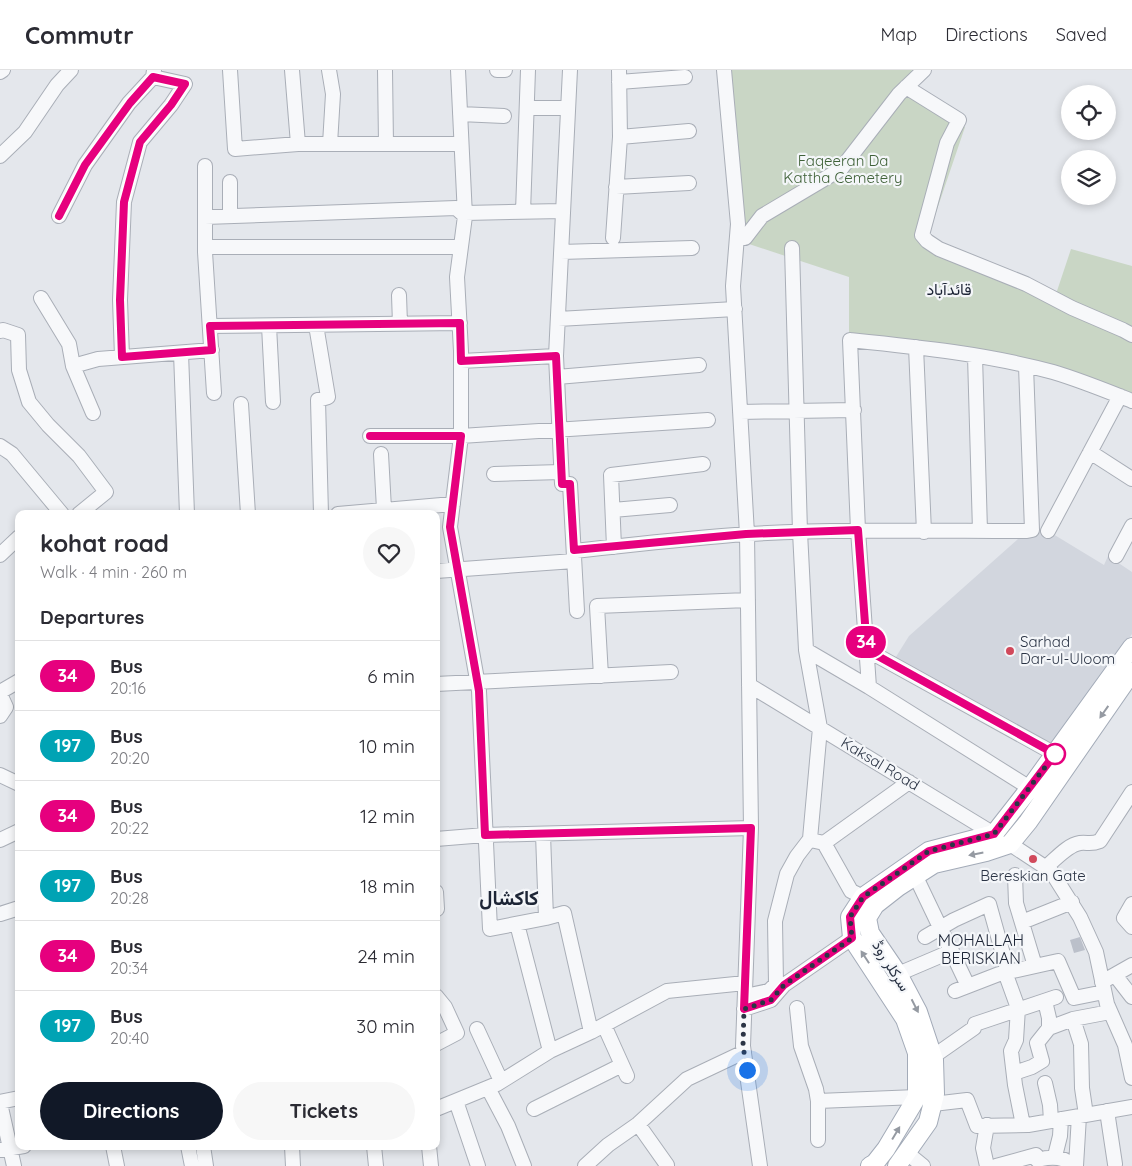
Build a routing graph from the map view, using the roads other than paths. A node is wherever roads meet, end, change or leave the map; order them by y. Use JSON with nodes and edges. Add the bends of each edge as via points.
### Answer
{"nodes":[{"id":1,"x":71,"y":70,"type":"edge"},
{"id":2,"x":230,"y":70,"type":"edge"},
{"id":3,"x":292,"y":70,"type":"edge"},
{"id":4,"x":329,"y":70,"type":"edge"},
{"id":5,"x":385,"y":70,"type":"edge"},
{"id":6,"x":458,"y":70,"type":"edge"},
{"id":7,"x":497,"y":70,"type":"edge"},
{"id":8,"x":505,"y":70,"type":"edge"},
{"id":9,"x":528,"y":70,"type":"edge"},
{"id":10,"x":570,"y":70,"type":"edge"},
{"id":11,"x":724,"y":70,"type":"edge"},
{"id":12,"x":924,"y":70,"type":"edge"},
{"id":13,"x":154,"y":74,"type":"edge"},
{"id":14,"x":619,"y":76,"type":"edge"},
{"id":15,"x":685,"y":77,"type":"dead end"},
{"id":16,"x":906,"y":87,"type":"junction"},
{"id":17,"x":527,"y":108,"type":"junction"},
{"id":18,"x":568,"y":108,"type":"junction"},
{"id":19,"x":460,"y":114,"type":"junction"},
{"id":20,"x":504,"y":116,"type":"dead end"},
{"id":21,"x":689,"y":131,"type":"dead end"},
{"id":22,"x":620,"y":137,"type":"junction"},
{"id":23,"x":298,"y":144,"type":"junction"},
{"id":24,"x":330,"y":144,"type":"junction"},
{"id":25,"x":386,"y":144,"type":"junction"},
{"id":26,"x":461,"y":144,"type":"junction"},
{"id":27,"x":0,"y":156,"type":"edge"},
{"id":28,"x":204,"y":166,"type":"dead end"},
{"id":29,"x":230,"y":182,"type":"dead end"},
{"id":30,"x":689,"y":183,"type":"dead end"},
{"id":31,"x":616,"y":187,"type":"junction"},
{"id":32,"x":563,"y":211,"type":"junction"},
{"id":33,"x":523,"y":212,"type":"junction"},
{"id":34,"x":465,"y":215,"type":"junction"},
{"id":35,"x":59,"y":216,"type":"dead end"},
{"id":36,"x":230,"y":216,"type":"junction"},
{"id":37,"x":205,"y":217,"type":"junction"},
{"id":38,"x":613,"y":238,"type":"dead end"},
{"id":39,"x":737,"y":238,"type":"junction"},
{"id":40,"x":205,"y":247,"type":"junction"},
{"id":41,"x":461,"y":247,"type":"junction"},
{"id":42,"x":692,"y":248,"type":"dead end"},
{"id":43,"x":792,"y":248,"type":"dead end"},
{"id":44,"x":561,"y":252,"type":"junction"},
{"id":45,"x":399,"y":295,"type":"dead end"},
{"id":46,"x":41,"y":298,"type":"dead end"},
{"id":47,"x":734,"y":309,"type":"junction"},
{"id":48,"x":558,"y":319,"type":"junction"},
{"id":49,"x":460,"y":323,"type":"junction"},
{"id":50,"x":400,"y":324,"type":"junction"},
{"id":51,"x":316,"y":325,"type":"junction"},
{"id":52,"x":210,"y":326,"type":"junction"},
{"id":53,"x":269,"y":326,"type":"junction"},
{"id":54,"x":0,"y":331,"type":"edge"},
{"id":55,"x":1132,"y":335,"type":"edge"},
{"id":56,"x":916,"y":347,"type":"junction"},
{"id":57,"x":212,"y":350,"type":"junction"},
{"id":58,"x":181,"y":352,"type":"junction"},
{"id":59,"x":556,"y":356,"type":"junction"},
{"id":60,"x":974,"y":356,"type":"junction"},
{"id":61,"x":122,"y":357,"type":"junction"},
{"id":62,"x":461,"y":361,"type":"junction"},
{"id":63,"x":699,"y":365,"type":"dead end"},
{"id":64,"x":74,"y":366,"type":"junction"},
{"id":65,"x":1026,"y":366,"type":"junction"},
{"id":66,"x":557,"y":378,"type":"junction"},
{"id":67,"x":214,"y":393,"type":"dead end"},
{"id":68,"x":1126,"y":399,"type":"edge"},
{"id":69,"x":273,"y":402,"type":"dead end"},
{"id":70,"x":241,"y":404,"type":"dead end"},
{"id":71,"x":798,"y":410,"type":"junction"},
{"id":72,"x":854,"y":410,"type":"junction"},
{"id":73,"x":740,"y":412,"type":"junction"},
{"id":74,"x":93,"y":413,"type":"dead end"},
{"id":75,"x":708,"y":420,"type":"dead end"},
{"id":76,"x":559,"y":430,"type":"junction"},
{"id":77,"x":370,"y":436,"type":"dead end"},
{"id":78,"x":461,"y":436,"type":"junction"},
{"id":79,"x":0,"y":446,"type":"edge"},
{"id":80,"x":1090,"y":452,"type":"junction"},
{"id":81,"x":382,"y":454,"type":"dead end"},
{"id":82,"x":703,"y":464,"type":"dead end"},
{"id":83,"x":561,"y":472,"type":"junction"},
{"id":84,"x":494,"y":474,"type":"dead end"},
{"id":85,"x":1132,"y":479,"type":"edge"},
{"id":86,"x":453,"y":504,"type":"junction"},
{"id":87,"x":670,"y":505,"type":"dead end"},
{"id":88,"x":384,"y":509,"type":"junction"},
{"id":89,"x":53,"y":510,"type":"edge"},
{"id":90,"x":84,"y":510,"type":"edge"},
{"id":91,"x":187,"y":510,"type":"edge"},
{"id":92,"x":248,"y":510,"type":"edge"},
{"id":93,"x":321,"y":510,"type":"edge"},
{"id":94,"x":375,"y":510,"type":"edge"},
{"id":95,"x":613,"y":510,"type":"junction"},
{"id":96,"x":1132,"y":526,"type":"edge"},
{"id":97,"x":858,"y":530,"type":"junction"},
{"id":98,"x":980,"y":531,"type":"junction"},
{"id":99,"x":1048,"y":531,"type":"dead end"},
{"id":100,"x":800,"y":532,"type":"junction"},
{"id":101,"x":924,"y":532,"type":"junction"},
{"id":102,"x":746,"y":534,"type":"junction"},
{"id":103,"x":15,"y":541,"type":"edge"},
{"id":104,"x":614,"y":547,"type":"junction"},
{"id":105,"x":0,"y":555,"type":"edge"},
{"id":106,"x":574,"y":556,"type":"junction"},
{"id":107,"x":1116,"y":556,"type":"dead end"},
{"id":108,"x":458,"y":569,"type":"junction"},
{"id":109,"x":440,"y":570,"type":"edge"},
{"id":110,"x":748,"y":600,"type":"junction"},
{"id":111,"x":577,"y":611,"type":"dead end"},
{"id":112,"x":1132,"y":647,"type":"edge"},
{"id":113,"x":806,"y":650,"type":"junction"},
{"id":114,"x":867,"y":650,"type":"junction"},
{"id":115,"x":671,"y":672,"type":"dead end"},
{"id":116,"x":1132,"y":672,"type":"edge"},
{"id":117,"x":601,"y":676,"type":"junction"},
{"id":118,"x":476,"y":681,"type":"junction"},
{"id":119,"x":15,"y":684,"type":"edge"},
{"id":120,"x":440,"y":684,"type":"edge"},
{"id":121,"x":749,"y":685,"type":"junction"},
{"id":122,"x":870,"y":687,"type":"junction"},
{"id":123,"x":0,"y":693,"type":"edge"},
{"id":124,"x":0,"y":716,"type":"edge"},
{"id":125,"x":820,"y":728,"type":"junction"},
{"id":126,"x":1055,"y":754,"type":"junction"},
{"id":127,"x":0,"y":775,"type":"edge"},
{"id":128,"x":15,"y":782,"type":"edge"},
{"id":129,"x":908,"y":782,"type":"junction"},
{"id":130,"x":1030,"y":788,"type":"junction"},
{"id":131,"x":1132,"y":792,"type":"edge"},
{"id":132,"x":751,"y":828,"type":"junction"},
{"id":133,"x":15,"y":833,"type":"edge"},
{"id":134,"x":543,"y":834,"type":"junction"},
{"id":135,"x":994,"y":834,"type":"junction"},
{"id":136,"x":485,"y":835,"type":"junction"},
{"id":137,"x":440,"y":839,"type":"edge"},
{"id":138,"x":810,"y":839,"type":"junction"},
{"id":139,"x":0,"y":840,"type":"edge"},
{"id":140,"x":824,"y":843,"type":"junction"},
{"id":141,"x":1010,"y":844,"type":"junction"},
{"id":142,"x":1046,"y":867,"type":"junction"},
{"id":143,"x":915,"y":875,"type":"junction"},
{"id":144,"x":1015,"y":875,"type":"dead end"},
{"id":145,"x":869,"y":901,"type":"junction"},
{"id":146,"x":1072,"y":902,"type":"junction"},
{"id":147,"x":1132,"y":906,"type":"edge"},
{"id":148,"x":15,"y":909,"type":"edge"},
{"id":149,"x":0,"y":914,"type":"edge"},
{"id":150,"x":546,"y":918,"type":"junction"},
{"id":151,"x":1022,"y":922,"type":"junction"},
{"id":152,"x":517,"y":924,"type":"junction"},
{"id":153,"x":1132,"y":926,"type":"edge"},
{"id":154,"x":940,"y":928,"type":"junction"},
{"id":155,"x":925,"y":937,"type":"dead end"},
{"id":156,"x":852,"y":938,"type":"junction"},
{"id":157,"x":952,"y":951,"type":"junction"},
{"id":158,"x":1132,"y":965,"type":"edge"},
{"id":159,"x":1035,"y":966,"type":"junction"},
{"id":160,"x":1006,"y":972,"type":"junction"},
{"id":161,"x":898,"y":974,"type":"junction"},
{"id":162,"x":1115,"y":975,"type":"junction"},
{"id":163,"x":1103,"y":987,"type":"junction"},
{"id":164,"x":745,"y":996,"type":"junction"},
{"id":165,"x":1132,"y":997,"type":"edge"},
{"id":166,"x":440,"y":1000,"type":"edge"},
{"id":167,"x":797,"y":1008,"type":"dead end"},
{"id":168,"x":1018,"y":1008,"type":"junction"},
{"id":169,"x":1110,"y":1012,"type":"junction"},
{"id":170,"x":1073,"y":1019,"type":"junction"},
{"id":171,"x":604,"y":1025,"type":"junction"},
{"id":172,"x":1048,"y":1028,"type":"junction"},
{"id":173,"x":477,"y":1029,"type":"dead end"},
{"id":174,"x":591,"y":1032,"type":"junction"},
{"id":175,"x":440,"y":1042,"type":"edge"},
{"id":176,"x":550,"y":1051,"type":"junction"},
{"id":177,"x":744,"y":1052,"type":"junction"},
{"id":178,"x":934,"y":1056,"type":"junction"},
{"id":179,"x":1014,"y":1073,"type":"junction"},
{"id":180,"x":1132,"y":1078,"type":"edge"},
{"id":181,"x":501,"y":1081,"type":"junction"},
{"id":182,"x":1045,"y":1083,"type":"dead end"},
{"id":183,"x":488,"y":1088,"type":"junction"},
{"id":184,"x":15,"y":1099,"type":"edge"},
{"id":185,"x":925,"y":1100,"type":"junction"},
{"id":186,"x":456,"y":1101,"type":"junction"},
{"id":187,"x":818,"y":1101,"type":"junction"},
{"id":188,"x":0,"y":1102,"type":"edge"},
{"id":189,"x":1132,"y":1107,"type":"edge"},
{"id":190,"x":440,"y":1108,"type":"edge"},
{"id":191,"x":534,"y":1109,"type":"dead end"},
{"id":192,"x":1108,"y":1111,"type":"junction"},
{"id":193,"x":1082,"y":1115,"type":"junction"},
{"id":194,"x":1056,"y":1120,"type":"junction"},
{"id":195,"x":638,"y":1124,"type":"junction"},
{"id":196,"x":987,"y":1125,"type":"junction"},
{"id":197,"x":1023,"y":1125,"type":"junction"},
{"id":198,"x":818,"y":1140,"type":"dead end"},
{"id":199,"x":11,"y":1148,"type":"edge"},
{"id":200,"x":114,"y":1150,"type":"edge"},
{"id":201,"x":189,"y":1150,"type":"edge"},
{"id":202,"x":204,"y":1150,"type":"edge"},
{"id":203,"x":292,"y":1150,"type":"edge"},
{"id":204,"x":374,"y":1150,"type":"edge"},
{"id":205,"x":429,"y":1150,"type":"edge"},
{"id":206,"x":1055,"y":1156,"type":"junction"},
{"id":207,"x":902,"y":1160,"type":"edge"},
{"id":208,"x":1115,"y":1164,"type":"dead end"},
{"id":209,"x":667,"y":1165,"type":"edge"},
{"id":210,"x":875,"y":1165,"type":"edge"},
{"id":211,"x":14,"y":1166,"type":"edge"},
{"id":212,"x":117,"y":1166,"type":"edge"},
{"id":213,"x":192,"y":1166,"type":"edge"},
{"id":214,"x":206,"y":1166,"type":"edge"},
{"id":215,"x":293,"y":1166,"type":"edge"},
{"id":216,"x":376,"y":1166,"type":"edge"},
{"id":217,"x":431,"y":1166,"type":"edge"},
{"id":218,"x":478,"y":1166,"type":"edge"},
{"id":219,"x":524,"y":1166,"type":"edge"},
{"id":220,"x":585,"y":1166,"type":"edge"},
{"id":221,"x":760,"y":1166,"type":"edge"},
{"id":222,"x":923,"y":1166,"type":"edge"},
{"id":223,"x":987,"y":1166,"type":"edge"},
{"id":224,"x":996,"y":1166,"type":"edge"},
{"id":225,"x":1074,"y":1166,"type":"edge"}],
"edges":[{"from":1,"to":27,"type":"street","via":[[25,132]]},
{"from":2,"to":23,"type":"street","via":[[235,149]]},
{"from":3,"to":23,"type":"street"},
{"from":4,"to":24,"type":"street","via":[[333,94]]},
{"from":5,"to":25,"type":"street"},
{"from":6,"to":19,"type":"street"},
{"from":7,"to":8,"type":"street"},
{"from":9,"to":17,"type":"street"},
{"from":10,"to":18,"type":"street"},
{"from":11,"to":39,"type":"street"},
{"from":12,"to":16,"type":"street"},
{"from":13,"to":35,"type":"street","via":[[85,165]]},
{"from":13,"to":61,"type":"street","via":[[185,84],[140,142],[124,202],[120,300]]},
{"from":14,"to":15,"type":"street"},
{"from":14,"to":22,"type":"street"},
{"from":16,"to":39,"type":"street","via":[[841,168],[762,216],[745,238]]},
{"from":16,"to":55,"type":"street","via":[[959,120],[948,143],[922,235],[927,241]]},
{"from":17,"to":18,"type":"street"},
{"from":17,"to":33,"type":"street"},
{"from":18,"to":32,"type":"street"},
{"from":19,"to":20,"type":"street"},
{"from":19,"to":26,"type":"street"},
{"from":21,"to":22,"type":"street"},
{"from":22,"to":31,"type":"street"},
{"from":23,"to":24,"type":"street"},
{"from":24,"to":25,"type":"street"},
{"from":25,"to":26,"type":"street"},
{"from":26,"to":34,"type":"street"},
{"from":28,"to":37,"type":"street"},
{"from":29,"to":36,"type":"street"},
{"from":30,"to":31,"type":"street"},
{"from":31,"to":38,"type":"street"},
{"from":32,"to":33,"type":"street"},
{"from":32,"to":44,"type":"street"},
{"from":33,"to":34,"type":"street"},
{"from":34,"to":36,"type":"street","via":[[456,208]]},
{"from":34,"to":41,"type":"street"},
{"from":36,"to":37,"type":"street"},
{"from":37,"to":40,"type":"street"},
{"from":39,"to":47,"type":"street"},
{"from":40,"to":41,"type":"street"},
{"from":40,"to":52,"type":"street"},
{"from":41,"to":49,"type":"street","via":[[457,276]]},
{"from":42,"to":44,"type":"street"},
{"from":43,"to":71,"type":"street"},
{"from":44,"to":48,"type":"street"},
{"from":45,"to":50,"type":"street"},
{"from":46,"to":64,"type":"street","via":[[69,344]]},
{"from":47,"to":48,"type":"street"},
{"from":47,"to":73,"type":"street"},
{"from":48,"to":59,"type":"street"},
{"from":49,"to":50,"type":"street"},
{"from":49,"to":62,"type":"street"},
{"from":50,"to":51,"type":"street"},
{"from":51,"to":53,"type":"street"},
{"from":51,"to":93,"type":"street","via":[[328,397],[318,400]]},
{"from":52,"to":53,"type":"street"},
{"from":52,"to":57,"type":"street"},
{"from":53,"to":69,"type":"street"},
{"from":54,"to":90,"type":"street","via":[[18,335],[19,370],[29,402],[80,456],[106,492]]},
{"from":56,"to":60,"type":"street"},
{"from":56,"to":72,"type":"street","via":[[850,340]]},
{"from":56,"to":101,"type":"street"},
{"from":57,"to":58,"type":"street"},
{"from":57,"to":67,"type":"street"},
{"from":58,"to":61,"type":"street"},
{"from":58,"to":91,"type":"street"},
{"from":59,"to":62,"type":"street"},
{"from":59,"to":66,"type":"street"},
{"from":60,"to":65,"type":"street"},
{"from":60,"to":98,"type":"street"},
{"from":61,"to":64,"type":"street"},
{"from":62,"to":78,"type":"street"},
{"from":63,"to":66,"type":"street"},
{"from":64,"to":74,"type":"street"},
{"from":65,"to":68,"type":"street"},
{"from":65,"to":98,"type":"street","via":[[1032,530]]},
{"from":66,"to":76,"type":"street"},
{"from":68,"to":80,"type":"street"},
{"from":70,"to":92,"type":"street"},
{"from":71,"to":72,"type":"street"},
{"from":71,"to":73,"type":"street"},
{"from":71,"to":100,"type":"street"},
{"from":72,"to":97,"type":"street"},
{"from":73,"to":102,"type":"street"},
{"from":75,"to":76,"type":"street"},
{"from":76,"to":78,"type":"street"},
{"from":76,"to":83,"type":"street"},
{"from":77,"to":78,"type":"street"},
{"from":78,"to":86,"type":"street"},
{"from":79,"to":89,"type":"street","via":[[12,454]]},
{"from":80,"to":85,"type":"street"},
{"from":80,"to":99,"type":"street"},
{"from":81,"to":88,"type":"street"},
{"from":82,"to":95,"type":"street","via":[[611,475]]},
{"from":83,"to":84,"type":"street"},
{"from":83,"to":106,"type":"street","via":[[562,484],[570,484]]},
{"from":86,"to":88,"type":"street"},
{"from":86,"to":108,"type":"street","via":[[450,527]]},
{"from":87,"to":95,"type":"street"},
{"from":88,"to":94,"type":"street"},
{"from":95,"to":104,"type":"street"},
{"from":96,"to":107,"type":"street"},
{"from":97,"to":100,"type":"street"},
{"from":97,"to":101,"type":"street"},
{"from":97,"to":114,"type":"street"},
{"from":98,"to":101,"type":"street"},
{"from":100,"to":102,"type":"street"},
{"from":100,"to":113,"type":"street"},
{"from":102,"to":104,"type":"street"},
{"from":102,"to":110,"type":"street"},
{"from":103,"to":105,"type":"street"},
{"from":104,"to":106,"type":"street"},
{"from":106,"to":108,"type":"street"},
{"from":106,"to":111,"type":"street"},
{"from":108,"to":109,"type":"street"},
{"from":108,"to":118,"type":"street"},
{"from":110,"to":117,"type":"street","via":[[597,606]]},
{"from":110,"to":121,"type":"street"},
{"from":112,"to":126,"type":"main road"},
{"from":113,"to":122,"type":"street"},
{"from":113,"to":125,"type":"street"},
{"from":114,"to":122,"type":"street"},
{"from":114,"to":126,"type":"street"},
{"from":115,"to":117,"type":"street"},
{"from":116,"to":141,"type":"main road","one_way":true},
{"from":117,"to":118,"type":"street"},
{"from":118,"to":120,"type":"street"},
{"from":118,"to":136,"type":"street"},
{"from":119,"to":123,"type":"street"},
{"from":121,"to":125,"type":"street","name":"Kaksal Road"},
{"from":121,"to":132,"type":"street"},
{"from":122,"to":130,"type":"street"},
{"from":123,"to":124,"type":"street","via":[[6,707]]},
{"from":125,"to":129,"type":"street","name":"Kaksal Road"},
{"from":125,"to":138,"type":"street"},
{"from":126,"to":130,"type":"main road"},
{"from":127,"to":128,"type":"street"},
{"from":129,"to":135,"type":"street","name":"Kaksal Road"},
{"from":129,"to":140,"type":"street"},
{"from":130,"to":135,"type":"main road"},
{"from":131,"to":142,"type":"street","via":[[1100,841],[1079,843]]},
{"from":132,"to":134,"type":"street"},
{"from":132,"to":164,"type":"street"},
{"from":133,"to":139,"type":"street"},
{"from":134,"to":136,"type":"street"},
{"from":134,"to":150,"type":"street"},
{"from":135,"to":141,"type":"main road","name":"Kaksal Road"},
{"from":135,"to":145,"type":"main road","via":[[929,851]]},
{"from":136,"to":137,"type":"street"},
{"from":136,"to":152,"type":"street","via":[[490,929]]},
{"from":138,"to":140,"type":"street"},
{"from":138,"to":164,"type":"street","via":[[787,874],[775,921],[776,984],[769,991]]},
{"from":140,"to":145,"type":"street","via":[[851,891]]},
{"from":141,"to":142,"type":"street"},
{"from":141,"to":143,"type":"main road","one_way":true,"via":[[934,864]]},
{"from":142,"to":146,"type":"street"},
{"from":143,"to":145,"type":"main road"},
{"from":143,"to":154,"type":"street"},
{"from":144,"to":151,"type":"street","via":[[1016,903]]},
{"from":145,"to":156,"type":"main road","via":[[850,917]]},
{"from":145,"to":161,"type":"main road","name":"سرکلر روڈ","via":[[867,918],[870,933]]},
{"from":146,"to":151,"type":"street"},
{"from":146,"to":163,"type":"street","via":[[1096,952]]},
{"from":147,"to":153,"type":"street","via":[[1124,918]]},
{"from":148,"to":149,"type":"street"},
{"from":150,"to":152,"type":"street"},
{"from":150,"to":174,"type":"street","via":[[564,913]]},
{"from":151,"to":159,"type":"street"},
{"from":152,"to":176,"type":"street"},
{"from":154,"to":155,"type":"street"},
{"from":154,"to":157,"type":"street"},
{"from":154,"to":160,"type":"street","via":[[989,904]]},
{"from":156,"to":164,"type":"street","via":[[784,985],[771,1000]]},
{"from":185,"to":156,"type":"main road","one_way":true,"via":[[917,1053],[905,1019]]},
{"from":157,"to":160,"type":"street","via":[[961,988]]},
{"from":157,"to":161,"type":"street"},
{"from":158,"to":162,"type":"street"},
{"from":159,"to":160,"type":"street"},
{"from":159,"to":163,"type":"street","via":[[1058,961],[1074,998]]},
{"from":160,"to":168,"type":"street"},
{"from":161,"to":178,"type":"main road","name":"سرکلر روڈ","one_way":true,"via":[[918,1012]]},
{"from":162,"to":163,"type":"street"},
{"from":162,"to":165,"type":"street"},
{"from":163,"to":169,"type":"street"},
{"from":164,"to":171,"type":"street","via":[[667,991]]},
{"from":164,"to":177,"type":"street"},
{"from":166,"to":175,"type":"street","via":[[458,1033]]},
{"from":167,"to":187,"type":"street","via":[[801,1046]]},
{"from":168,"to":172,"type":"street","via":[[1050,999]]},
{"from":168,"to":178,"type":"street","via":[[975,1024],[974,1028]]},
{"from":168,"to":179,"type":"street","via":[[1016,1040],[1011,1051]]},
{"from":169,"to":170,"type":"street"},
{"from":169,"to":180,"type":"street","via":[[1125,1046]]},
{"from":170,"to":172,"type":"street"},
{"from":170,"to":193,"type":"street","via":[[1082,1044]]},
{"from":171,"to":174,"type":"street"},
{"from":171,"to":191,"type":"street","via":[[625,1071]]},
{"from":172,"to":179,"type":"street","via":[[1037,1043],[1042,1061]]},
{"from":173,"to":181,"type":"street"},
{"from":174,"to":176,"type":"street"},
{"from":176,"to":181,"type":"street"},
{"from":177,"to":195,"type":"street","via":[[687,1079]]},
{"from":177,"to":221,"type":"street"},
{"from":178,"to":185,"type":"main road","name":"سرکلر روڈ","via":[[935,1071]]},
{"from":179,"to":197,"type":"street"},
{"from":181,"to":183,"type":"street"},
{"from":182,"to":194,"type":"street"},
{"from":183,"to":186,"type":"street"},
{"from":183,"to":219,"type":"street"},
{"from":184,"to":188,"type":"street"},
{"from":185,"to":187,"type":"street"},
{"from":185,"to":196,"type":"street","via":[[967,1100],[977,1126]]},
{"from":185,"to":207,"type":"main road","name":"سرکلر روڈ","via":[[928,1122]]},
{"from":210,"to":185,"type":"main road","one_way":true},
{"from":186,"to":190,"type":"street"},
{"from":186,"to":218,"type":"street"},
{"from":187,"to":198,"type":"street"},
{"from":188,"to":199,"type":"street"},
{"from":189,"to":192,"type":"street"},
{"from":192,"to":193,"type":"street"},
{"from":192,"to":208,"type":"street"},
{"from":193,"to":194,"type":"street"},
{"from":193,"to":225,"type":"street"},
{"from":194,"to":197,"type":"street"},
{"from":194,"to":206,"type":"street","via":[[1060,1136]]},
{"from":195,"to":209,"type":"street"},
{"from":195,"to":220,"type":"street"},
{"from":196,"to":197,"type":"street"},
{"from":196,"to":223,"type":"street","via":[[983,1148]]},
{"from":199,"to":211,"type":"street"},
{"from":200,"to":212,"type":"street"},
{"from":201,"to":213,"type":"street"},
{"from":202,"to":214,"type":"street"},
{"from":203,"to":215,"type":"street"},
{"from":204,"to":216,"type":"street"},
{"from":205,"to":217,"type":"street"},
{"from":206,"to":224,"type":"street","via":[[1037,1160],[1036,1155]]},
{"from":206,"to":225,"type":"street"},
{"from":207,"to":222,"type":"street"}]}
